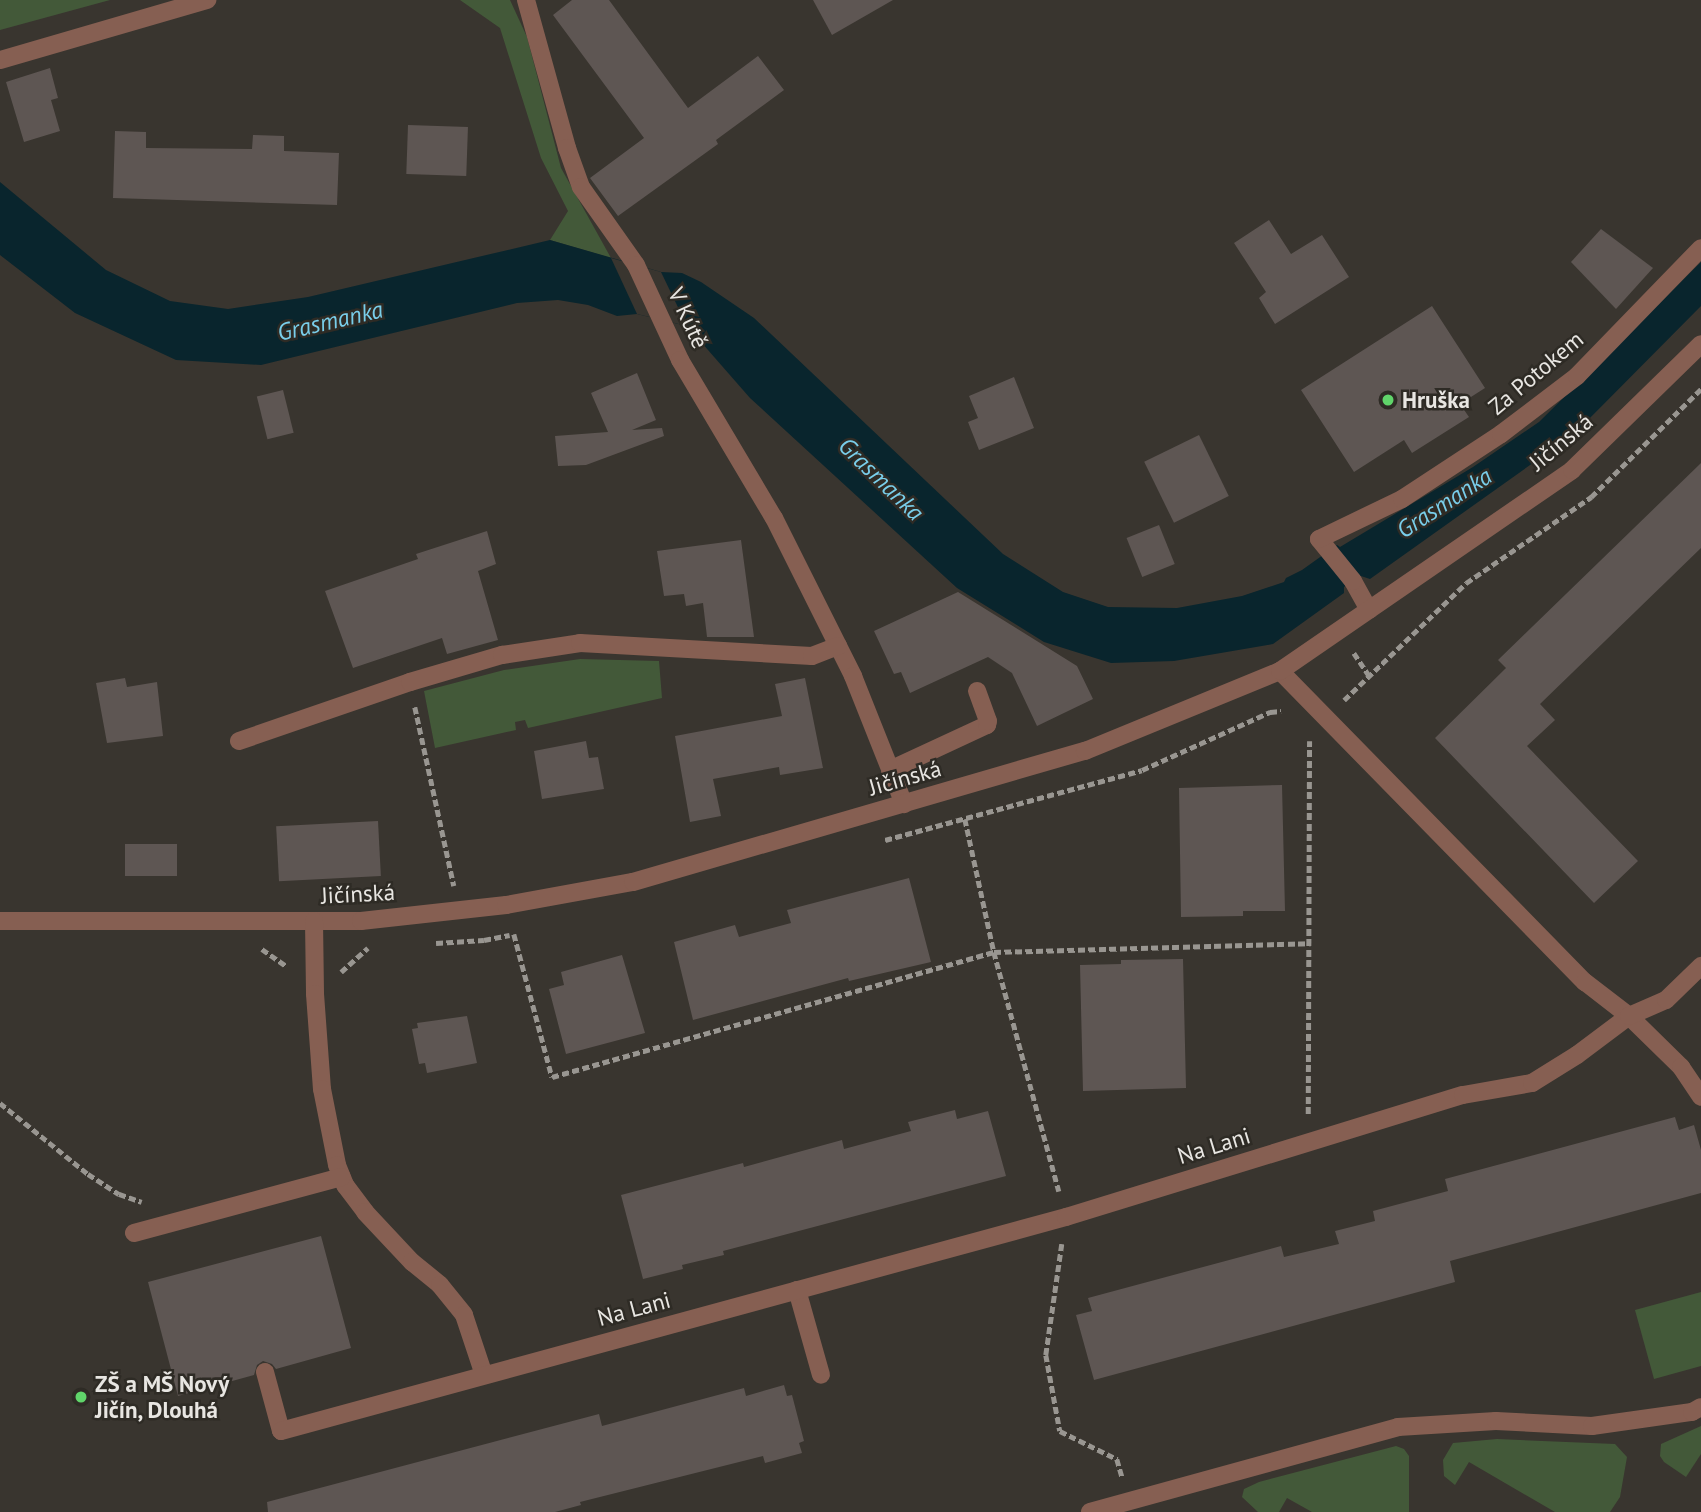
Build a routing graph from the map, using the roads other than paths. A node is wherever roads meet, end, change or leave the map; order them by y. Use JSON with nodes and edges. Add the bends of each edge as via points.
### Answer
{"nodes":[{"id":1,"x":206,"y":0,"type":"edge"},
{"id":2,"x":526,"y":0,"type":"edge"},
{"id":3,"x":0,"y":60,"type":"edge"},
{"id":4,"x":1701,"y":248,"type":"edge"},
{"id":5,"x":1701,"y":344,"type":"edge"},
{"id":6,"x":1368,"y":610,"type":"junction"},
{"id":7,"x":838,"y":646,"type":"junction"},
{"id":8,"x":1280,"y":671,"type":"junction"},
{"id":9,"x":976,"y":691,"type":"dead end"},
{"id":10,"x":239,"y":741,"type":"dead end"},
{"id":11,"x":890,"y":770,"type":"junction"},
{"id":12,"x":904,"y":804,"type":"junction"},
{"id":13,"x":0,"y":921,"type":"edge"},
{"id":14,"x":314,"y":921,"type":"junction"},
{"id":15,"x":1701,"y":966,"type":"edge"},
{"id":16,"x":1629,"y":1016,"type":"junction"},
{"id":17,"x":1701,"y":1097,"type":"edge"},
{"id":18,"x":342,"y":1177,"type":"junction"},
{"id":19,"x":134,"y":1233,"type":"dead end"},
{"id":20,"x":797,"y":1290,"type":"junction"},
{"id":21,"x":265,"y":1372,"type":"dead end"},
{"id":22,"x":484,"y":1375,"type":"junction"},
{"id":23,"x":821,"y":1375,"type":"dead end"},
{"id":24,"x":1701,"y":1407,"type":"edge"},
{"id":25,"x":1090,"y":1512,"type":"edge"}],
"edges":[{"from":1,"to":3,"type":"street"},
{"from":2,"to":7,"type":"street","name":"V Kútě","via":[[581,187],[636,265],[680,360],[774,518]]},
{"from":4,"to":6,"type":"street","name":"Za Potokem","via":[[1577,376],[1501,434],[1402,499],[1319,539],[1353,581]]},
{"from":5,"to":6,"type":"street","name":"Jičínská","via":[[1572,470]]},
{"from":6,"to":8,"type":"street","name":"Jičínská"},
{"from":7,"to":10,"type":"street","via":[[812,656],[580,643],[502,655]]},
{"from":7,"to":11,"type":"street","name":"V Kútě"},
{"from":8,"to":12,"type":"street","name":"Jičínská","via":[[1085,751]]},
{"from":8,"to":16,"type":"street","via":[[1585,982]]},
{"from":9,"to":11,"type":"street","via":[[987,725]]},
{"from":11,"to":12,"type":"street","name":"V Kútě"},
{"from":12,"to":14,"type":"street","name":"Jičínská","via":[[634,882],[459,911]]},
{"from":13,"to":14,"type":"street","name":"Jičínská"},
{"from":14,"to":18,"type":"street","via":[[322,1089]]},
{"from":15,"to":16,"type":"street","name":"Na Lani","via":[[1666,1000]]},
{"from":16,"to":17,"type":"street","via":[[1681,1068]]},
{"from":16,"to":20,"type":"street","name":"Na Lani","via":[[1532,1083],[1463,1095],[1066,1217]]},
{"from":18,"to":19,"type":"street"},
{"from":18,"to":22,"type":"street","via":[[365,1212],[464,1315]]},
{"from":20,"to":22,"type":"street","name":"Na Lani"},
{"from":20,"to":23,"type":"street"},
{"from":21,"to":22,"type":"street","name":"Na Lani","via":[[281,1431]]},
{"from":24,"to":25,"type":"street","via":[[1592,1426],[1496,1421],[1398,1427]]}]}
